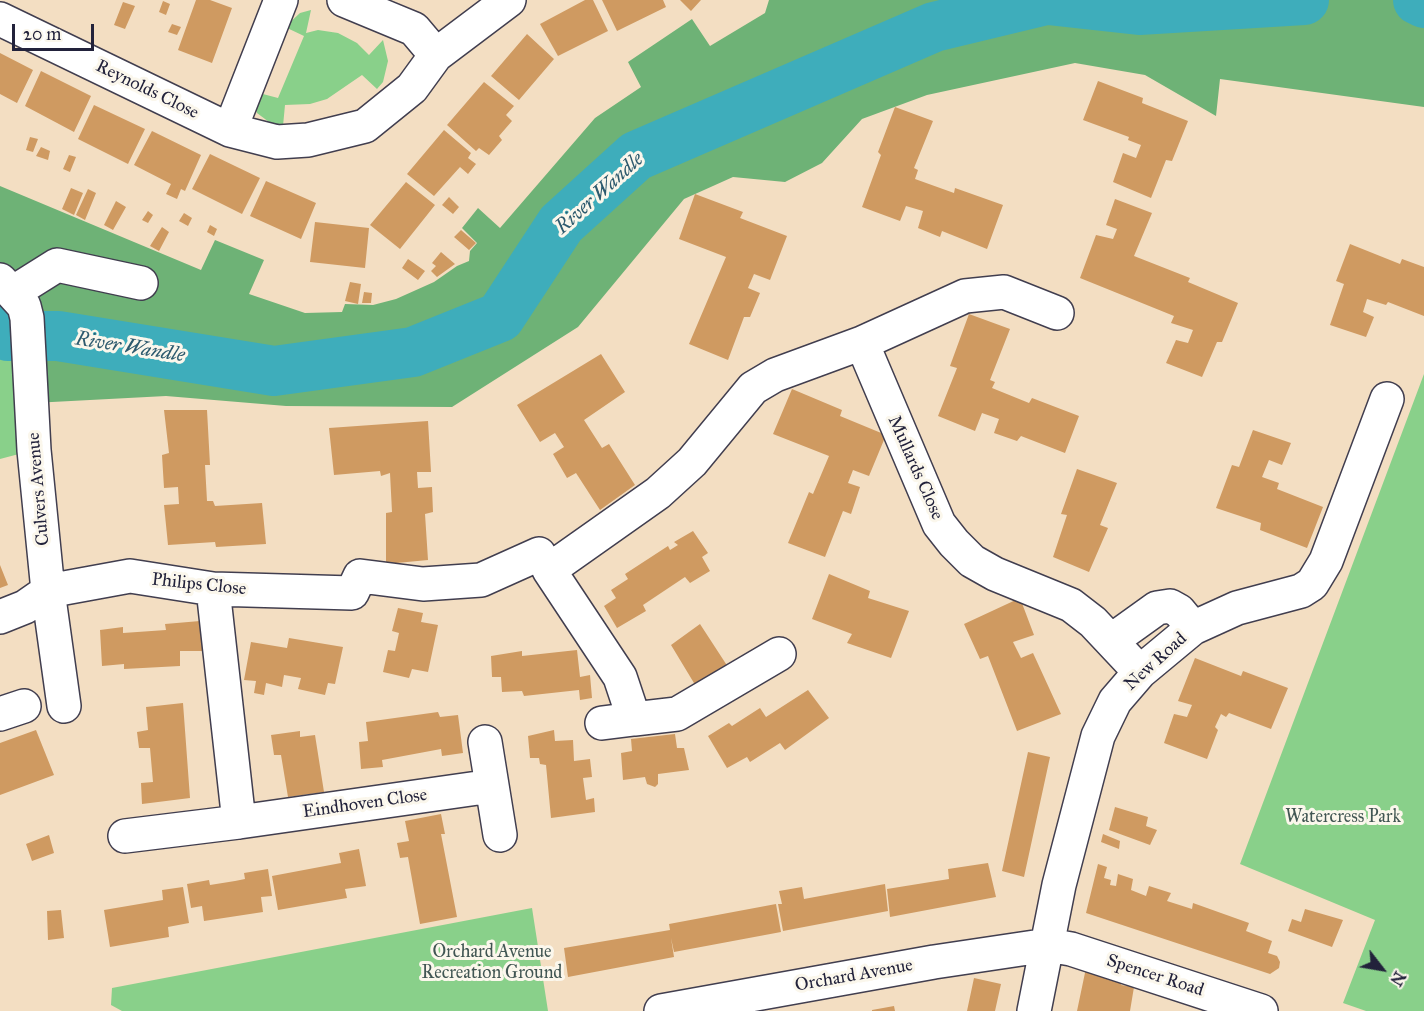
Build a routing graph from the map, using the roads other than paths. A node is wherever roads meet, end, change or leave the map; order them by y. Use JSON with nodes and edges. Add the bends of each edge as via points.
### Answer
{"nodes":[{"id":1,"x":282,"y":0,"type":"edge"},
{"id":2,"x":344,"y":0,"type":"edge"},
{"id":3,"x":509,"y":0,"type":"edge"},
{"id":4,"x":0,"y":19,"type":"edge"},
{"id":5,"x":436,"y":55,"type":"junction"},
{"id":6,"x":230,"y":130,"type":"junction"},
{"id":7,"x":141,"y":283,"type":"dead end"},
{"id":8,"x":13,"y":297,"type":"edge"},
{"id":9,"x":1057,"y":313,"type":"dead end"},
{"id":10,"x":862,"y":343,"type":"junction"},
{"id":11,"x":1387,"y":399,"type":"dead end"},
{"id":12,"x":537,"y":552,"type":"junction"},
{"id":13,"x":213,"y":589,"type":"junction"},
{"id":14,"x":48,"y":591,"type":"junction"},
{"id":15,"x":0,"y":617,"type":"edge"},
{"id":16,"x":1193,"y":628,"type":"junction"},
{"id":17,"x":1111,"y":641,"type":"junction"},
{"id":18,"x":779,"y":654,"type":"dead end"},
{"id":19,"x":1140,"y":672,"type":"junction"},
{"id":20,"x":64,"y":706,"type":"dead end"},
{"id":21,"x":485,"y":742,"type":"dead end"},
{"id":22,"x":492,"y":786,"type":"junction"},
{"id":23,"x":238,"y":822,"type":"junction"},
{"id":24,"x":500,"y":835,"type":"dead end"},
{"id":25,"x":125,"y":836,"type":"dead end"},
{"id":26,"x":1047,"y":945,"type":"junction"},
{"id":27,"x":662,"y":1011,"type":"edge"},
{"id":28,"x":1034,"y":1011,"type":"edge"},
{"id":29,"x":1261,"y":1011,"type":"edge"}],
"edges":[{"from":1,"to":6,"type":"street"},
{"from":2,"to":5,"type":"street","via":[[414,29]]},
{"from":3,"to":5,"type":"street","name":"Reynolds Close"},
{"from":4,"to":6,"type":"street","name":"Reynolds Close"},
{"from":5,"to":6,"type":"street","name":"Reynolds Close","via":[[412,88],[365,126],[308,140],[278,142]]},
{"from":7,"to":8,"type":"street","via":[[57,265]]},
{"from":8,"to":14,"type":"street","name":"Culvers Avenue","via":[[29,352]]},
{"from":9,"to":10,"type":"street","via":[[1004,292],[965,296]]},
{"from":10,"to":12,"type":"street","via":[[775,375],[753,388],[692,462],[658,494]]},
{"from":10,"to":17,"type":"street","name":"Mullards Close","via":[[939,524],[954,543],[972,561],[995,574],[1071,605]]},
{"from":11,"to":16,"type":"street","name":"New Road","via":[[1326,561],[1312,584],[1301,591],[1237,608]]},
{"from":12,"to":13,"type":"street","name":"Philips Close","via":[[481,580],[423,584],[360,576],[352,593]]},
{"from":12,"to":18,"type":"street","via":[[620,677],[618,721],[677,714]]},
{"from":13,"to":14,"type":"street","name":"Philips Close","via":[[130,576]]},
{"from":13,"to":23,"type":"street"},
{"from":14,"to":15,"type":"street","via":[[25,607]]},
{"from":14,"to":20,"type":"street","name":"Culvers Avenue"},
{"from":16,"to":17,"type":"street","via":[[1179,611],[1163,607]]},
{"from":16,"to":19,"type":"street","name":"New Road"},
{"from":17,"to":19,"type":"street","name":"Mullards Close"},
{"from":19,"to":26,"type":"street","name":"New Road","via":[[1115,701],[1098,736]]},
{"from":21,"to":22,"type":"street"},
{"from":22,"to":23,"type":"street","name":"Eindhoven Close"},
{"from":22,"to":24,"type":"street"},
{"from":23,"to":25,"type":"street","name":"Eindhoven Close"},
{"from":26,"to":27,"type":"street","name":"Orchard Avenue"},
{"from":26,"to":28,"type":"street","name":"New Road"},
{"from":26,"to":29,"type":"street","name":"Spencer Road","via":[[1071,949]]}]}
